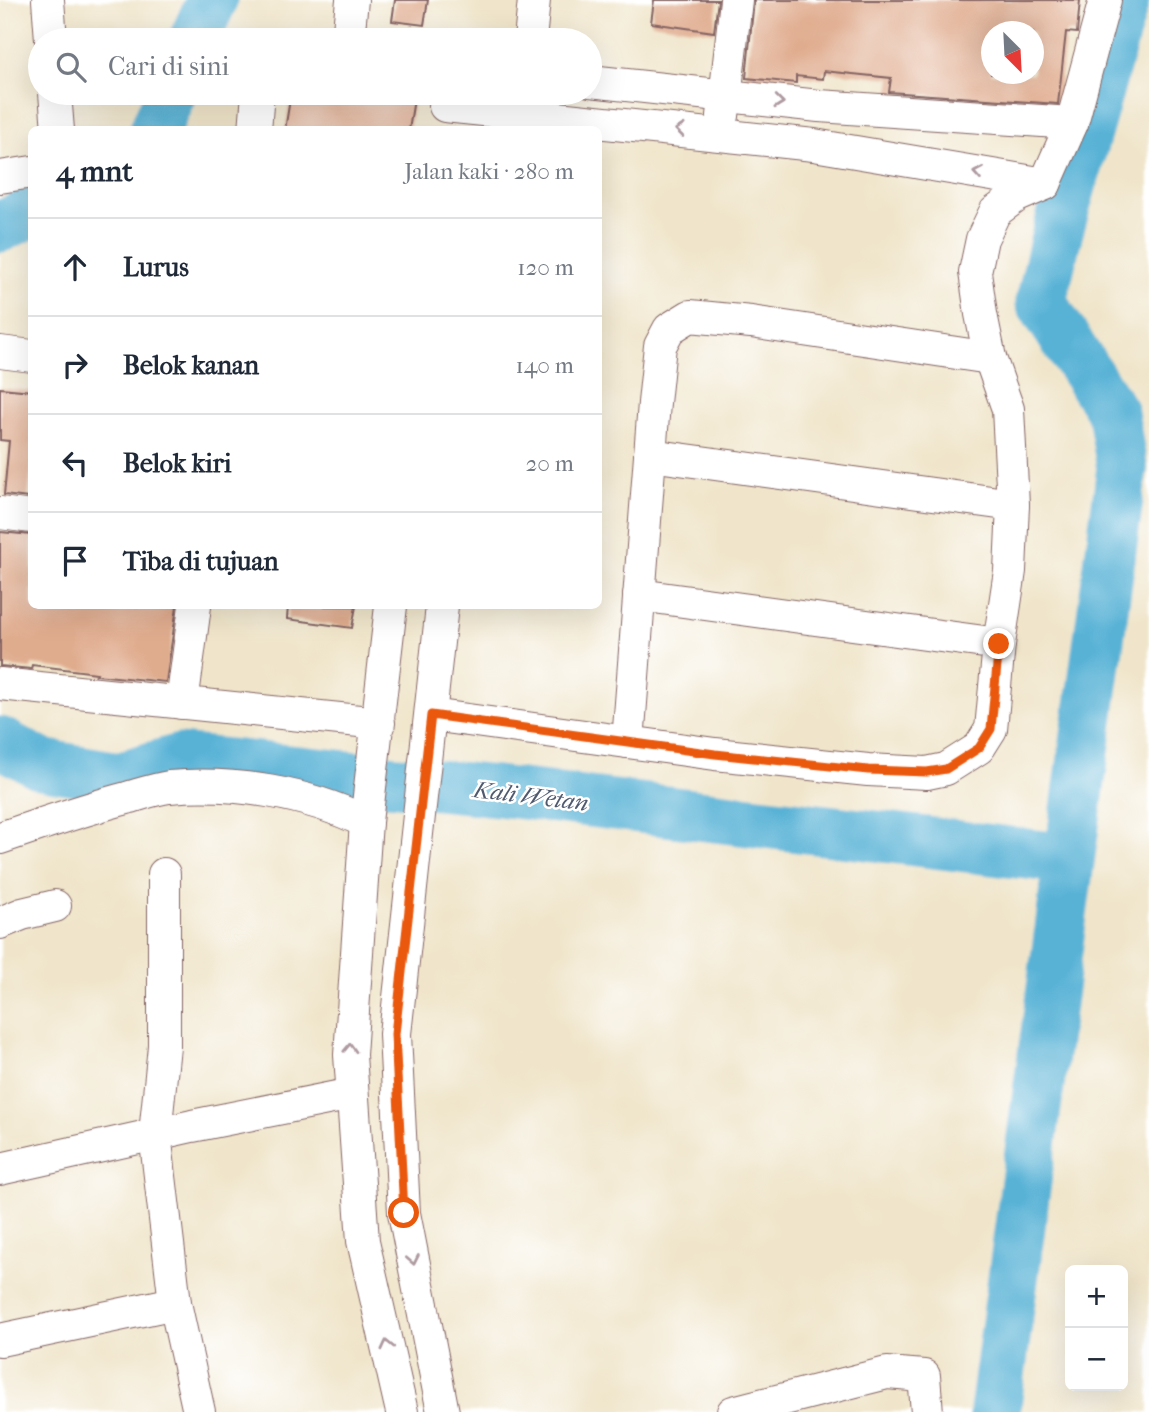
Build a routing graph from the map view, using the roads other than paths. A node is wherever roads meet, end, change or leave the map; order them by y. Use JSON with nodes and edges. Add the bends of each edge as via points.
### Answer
{"nodes":[{"id":1,"x":48,"y":0,"type":"edge"},
{"id":2,"x":352,"y":0,"type":"edge"},
{"id":3,"x":534,"y":0,"type":"edge"},
{"id":4,"x":736,"y":0,"type":"edge"},
{"id":5,"x":1105,"y":0,"type":"edge"},
{"id":6,"x":50,"y":28,"type":"edge"},
{"id":7,"x":349,"y":28,"type":"edge"},
{"id":8,"x":531,"y":28,"type":"edge"},
{"id":9,"x":602,"y":82,"type":"edge"},
{"id":10,"x":725,"y":96,"type":"junction"},
{"id":11,"x":56,"y":105,"type":"edge"},
{"id":12,"x":257,"y":105,"type":"edge"},
{"id":13,"x":445,"y":109,"type":"edge"},
{"id":14,"x":498,"y":111,"type":"edge"},
{"id":15,"x":1072,"y":123,"type":"junction"},
{"id":16,"x":58,"y":126,"type":"edge"},
{"id":17,"x":254,"y":126,"type":"edge"},
{"id":18,"x":721,"y":134,"type":"junction"},
{"id":19,"x":28,"y":173,"type":"edge"},
{"id":20,"x":0,"y":177,"type":"edge"},
{"id":21,"x":1045,"y":184,"type":"junction"},
{"id":22,"x":0,"y":352,"type":"edge"},
{"id":23,"x":28,"y":356,"type":"edge"},
{"id":24,"x":990,"y":358,"type":"junction"},
{"id":25,"x":650,"y":455,"type":"junction"},
{"id":26,"x":1013,"y":505,"type":"junction"},
{"id":27,"x":0,"y":513,"type":"edge"},
{"id":28,"x":28,"y":516,"type":"edge"},
{"id":29,"x":639,"y":594,"type":"junction"},
{"id":30,"x":195,"y":609,"type":"edge"},
{"id":31,"x":391,"y":609,"type":"edge"},
{"id":32,"x":442,"y":609,"type":"edge"},
{"id":33,"x":999,"y":644,"type":"junction"},
{"id":34,"x":384,"y":669,"type":"junction"},
{"id":35,"x":435,"y":672,"type":"junction"},
{"id":36,"x":0,"y":684,"type":"edge"},
{"id":37,"x":182,"y":703,"type":"junction"},
{"id":38,"x":429,"y":727,"type":"junction"},
{"id":39,"x":378,"y":735,"type":"junction"},
{"id":40,"x":628,"y":742,"type":"junction"},
{"id":41,"x":368,"y":812,"type":"junction"},
{"id":42,"x":0,"y":838,"type":"edge"},
{"id":43,"x":164,"y":874,"type":"dead end"},
{"id":44,"x":55,"y":906,"type":"dead end"},
{"id":45,"x":0,"y":923,"type":"edge"},
{"id":46,"x":352,"y":1094,"type":"junction"},
{"id":47,"x":155,"y":1134,"type":"junction"},
{"id":48,"x":0,"y":1169,"type":"edge"},
{"id":49,"x":175,"y":1303,"type":"junction"},
{"id":50,"x":0,"y":1340,"type":"edge"},
{"id":51,"x":199,"y":1412,"type":"edge"},
{"id":52,"x":402,"y":1412,"type":"edge"},
{"id":53,"x":443,"y":1412,"type":"edge"},
{"id":54,"x":733,"y":1412,"type":"edge"},
{"id":55,"x":927,"y":1412,"type":"edge"}],
"edges":[{"from":1,"to":6,"type":"street"},
{"from":2,"to":7,"type":"street"},
{"from":3,"to":8,"type":"street"},
{"from":4,"to":10,"type":"street"},
{"from":5,"to":15,"type":"street"},
{"from":9,"to":10,"type":"street"},
{"from":10,"to":15,"type":"street","one_way":true},
{"from":10,"to":18,"type":"street"},
{"from":11,"to":16,"type":"street"},
{"from":12,"to":17,"type":"street"},
{"from":13,"to":14,"type":"street"},
{"from":18,"to":14,"type":"street","one_way":true},
{"from":15,"to":21,"type":"street"},
{"from":21,"to":18,"type":"street","one_way":true},
{"from":19,"to":20,"type":"street"},
{"from":21,"to":24,"type":"street","via":[[995,212],[982,239],[975,272]]},
{"from":22,"to":23,"type":"street"},
{"from":24,"to":25,"type":"street","via":[[690,316],[669,329],[660,346]]},
{"from":24,"to":26,"type":"street","via":[[1008,409]]},
{"from":25,"to":26,"type":"street"},
{"from":25,"to":29,"type":"street"},
{"from":26,"to":33,"type":"street","via":[[1010,571]]},
{"from":27,"to":28,"type":"street"},
{"from":29,"to":33,"type":"street"},
{"from":29,"to":40,"type":"street"},
{"from":30,"to":37,"type":"street"},
{"from":31,"to":34,"type":"street"},
{"from":32,"to":35,"type":"street"},
{"from":33,"to":40,"type":"street","via":[[991,729],[979,748],[946,769],[868,770]]},
{"from":34,"to":35,"type":"street"},
{"from":34,"to":39,"type":"street"},
{"from":35,"to":38,"type":"street"},
{"from":36,"to":37,"type":"street"},
{"from":37,"to":39,"type":"street"},
{"from":38,"to":40,"type":"street"},
{"from":38,"to":53,"type":"street","one_way":true,"via":[[395,1034],[404,1213]]},
{"from":39,"to":41,"type":"street"},
{"from":41,"to":42,"type":"street","via":[[241,789],[166,787]]},
{"from":46,"to":41,"type":"street","one_way":true,"via":[[350,1055]]},
{"from":43,"to":47,"type":"street","via":[[164,1046]]},
{"from":44,"to":45,"type":"street"},
{"from":46,"to":47,"type":"street"},
{"from":52,"to":46,"type":"street","one_way":true,"via":[[363,1241]]},
{"from":47,"to":48,"type":"street"},
{"from":47,"to":49,"type":"street"},
{"from":49,"to":50,"type":"street"},
{"from":49,"to":51,"type":"street"},
{"from":54,"to":55,"type":"street","via":[[887,1373],[924,1376]]}]}
